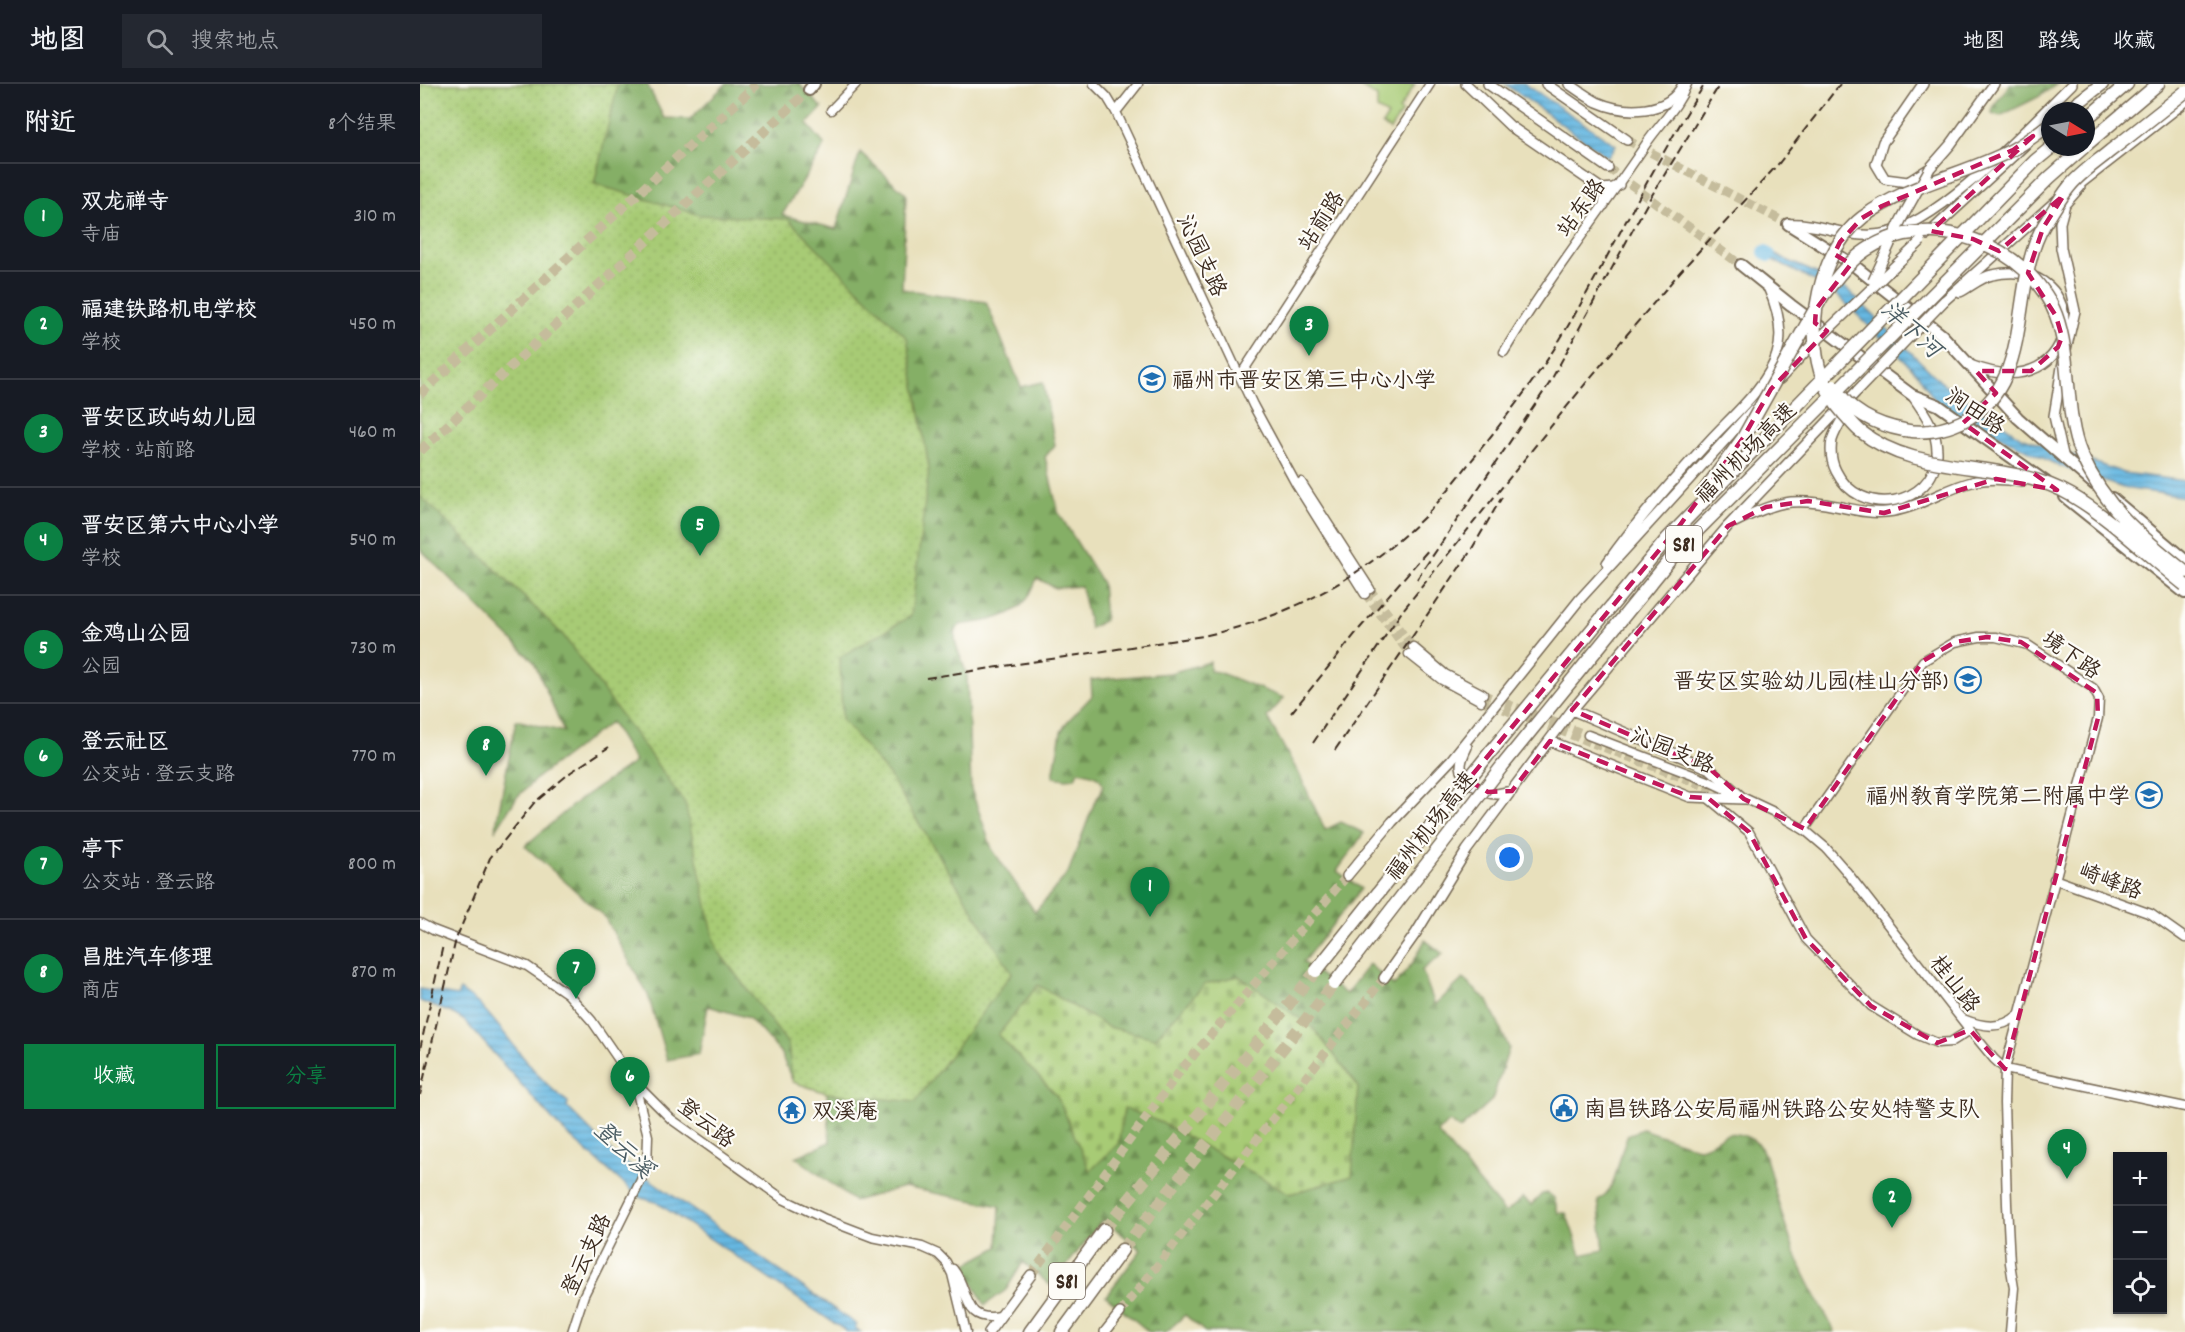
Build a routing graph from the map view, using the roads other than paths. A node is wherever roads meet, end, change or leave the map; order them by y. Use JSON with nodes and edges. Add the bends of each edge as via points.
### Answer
{"nodes":[{"id":1,"x":856,"y":84,"type":"edge"},
{"id":2,"x":1094,"y":84,"type":"edge"},
{"id":3,"x":1138,"y":84,"type":"edge"},
{"id":4,"x":1430,"y":84,"type":"edge"},
{"id":5,"x":1466,"y":84,"type":"edge"},
{"id":6,"x":1488,"y":84,"type":"edge"},
{"id":7,"x":1546,"y":84,"type":"edge"},
{"id":8,"x":1569,"y":84,"type":"edge"},
{"id":9,"x":1685,"y":84,"type":"edge"},
{"id":10,"x":1923,"y":84,"type":"edge"},
{"id":11,"x":1994,"y":84,"type":"edge"},
{"id":12,"x":2074,"y":84,"type":"edge"},
{"id":13,"x":2102,"y":84,"type":"edge"},
{"id":14,"x":2127,"y":84,"type":"edge"},
{"id":15,"x":2160,"y":84,"type":"edge"},
{"id":16,"x":2185,"y":92,"type":"edge"},
{"id":17,"x":2060,"y":102,"type":"edge"},
{"id":18,"x":2079,"y":102,"type":"edge"},
{"id":19,"x":2185,"y":102,"type":"edge"},
{"id":20,"x":831,"y":111,"type":"dead end"},
{"id":21,"x":2095,"y":111,"type":"edge"},
{"id":22,"x":1116,"y":112,"type":"junction"},
{"id":23,"x":2041,"y":126,"type":"edge"},
{"id":24,"x":2041,"y":130,"type":"edge"},
{"id":25,"x":2095,"y":138,"type":"edge"},
{"id":26,"x":1627,"y":140,"type":"tunnel mouth"},
{"id":27,"x":2041,"y":156,"type":"edge"},
{"id":28,"x":2073,"y":156,"type":"edge"},
{"id":29,"x":1608,"y":168,"type":"tunnel mouth"},
{"id":30,"x":1930,"y":168,"type":"junction"},
{"id":31,"x":2087,"y":179,"type":"junction"},
{"id":32,"x":1619,"y":185,"type":"junction"},
{"id":33,"x":1602,"y":189,"type":"junction"},
{"id":34,"x":1604,"y":205,"type":"junction"},
{"id":35,"x":1788,"y":224,"type":"joint"},
{"id":36,"x":1848,"y":234,"type":"junction"},
{"id":37,"x":1741,"y":265,"type":"tunnel mouth"},
{"id":38,"x":1768,"y":287,"type":"junction"},
{"id":39,"x":1869,"y":290,"type":"junction"},
{"id":40,"x":1944,"y":301,"type":"junction"},
{"id":41,"x":1504,"y":352,"type":"dead end"},
{"id":42,"x":1812,"y":353,"type":"junction"},
{"id":43,"x":1971,"y":364,"type":"junction"},
{"id":44,"x":1240,"y":376,"type":"junction"},
{"id":45,"x":1858,"y":390,"type":"junction"},
{"id":46,"x":1912,"y":395,"type":"junction"},
{"id":47,"x":2064,"y":459,"type":"junction"},
{"id":48,"x":2057,"y":490,"type":"junction"},
{"id":49,"x":1680,"y":525,"type":"junction"},
{"id":50,"x":1728,"y":526,"type":"junction"},
{"id":51,"x":2185,"y":560,"type":"edge"},
{"id":52,"x":2185,"y":572,"type":"edge"},
{"id":53,"x":2185,"y":585,"type":"edge"},
{"id":54,"x":1367,"y":592,"type":"tunnel mouth"},
{"id":55,"x":2185,"y":593,"type":"edge"},
{"id":56,"x":1580,"y":599,"type":"junction"},
{"id":57,"x":1411,"y":651,"type":"tunnel mouth"},
{"id":58,"x":1482,"y":698,"type":"tunnel mouth"},
{"id":59,"x":1572,"y":710,"type":"junction"},
{"id":60,"x":1475,"y":732,"type":"junction"},
{"id":61,"x":1588,"y":735,"type":"tunnel mouth"},
{"id":62,"x":1550,"y":741,"type":"junction"},
{"id":63,"x":1512,"y":791,"type":"junction"},
{"id":64,"x":1708,"y":798,"type":"junction"},
{"id":65,"x":1744,"y":799,"type":"junction"},
{"id":66,"x":1804,"y":830,"type":"junction"},
{"id":67,"x":1347,"y":876,"type":"tunnel mouth"},
{"id":68,"x":2054,"y":879,"type":"junction"},
{"id":69,"x":420,"y":923,"type":"edge"},
{"id":70,"x":2185,"y":938,"type":"edge"},
{"id":71,"x":1316,"y":971,"type":"tunnel mouth"},
{"id":72,"x":1384,"y":978,"type":"tunnel mouth"},
{"id":73,"x":1334,"y":984,"type":"tunnel mouth"},
{"id":74,"x":2018,"y":1014,"type":"junction"},
{"id":75,"x":1961,"y":1018,"type":"junction"},
{"id":76,"x":1970,"y":1030,"type":"junction"},
{"id":77,"x":2005,"y":1069,"type":"junction"},
{"id":78,"x":634,"y":1082,"type":"junction"},
{"id":79,"x":2185,"y":1107,"type":"edge"},
{"id":80,"x":1104,"y":1230,"type":"tunnel mouth"},
{"id":81,"x":1122,"y":1250,"type":"tunnel mouth"},
{"id":82,"x":946,"y":1262,"type":"junction"},
{"id":83,"x":955,"y":1271,"type":"junction"},
{"id":84,"x":1030,"y":1275,"type":"tunnel mouth"},
{"id":85,"x":1120,"y":1313,"type":"tunnel mouth"},
{"id":86,"x":1000,"y":1316,"type":"junction"},
{"id":87,"x":572,"y":1332,"type":"edge"},
{"id":88,"x":968,"y":1332,"type":"edge"},
{"id":89,"x":989,"y":1332,"type":"edge"},
{"id":90,"x":1030,"y":1332,"type":"edge"},
{"id":91,"x":1062,"y":1332,"type":"edge"},
{"id":92,"x":1105,"y":1332,"type":"edge"},
{"id":93,"x":2010,"y":1332,"type":"edge"}],
"edges":[{"from":1,"to":20,"type":"street"},
{"from":2,"to":22,"type":"street","name":"沁园支路"},
{"from":3,"to":22,"type":"street"},
{"from":4,"to":44,"type":"street","name":"站前路"},
{"from":5,"to":33,"type":"main road","via":[[1510,126]]},
{"from":6,"to":29,"type":"main road"},
{"from":7,"to":26,"type":"main road"},
{"from":8,"to":9,"type":"main road","via":[[1601,103],[1642,109],[1671,100]]},
{"from":9,"to":32,"type":"street","name":"站东路","via":[[1675,108],[1652,134]]},
{"from":10,"to":30,"type":"main road","via":[[1883,142],[1875,164],[1885,179],[1908,182]]},
{"from":11,"to":30,"type":"main road"},
{"from":12,"to":17,"type":"main road"},
{"from":12,"to":36,"type":"main road","via":[[1983,170],[1918,221],[1884,234]]},
{"from":13,"to":18,"type":"highway"},
{"from":14,"to":21,"type":"highway"},
{"from":15,"to":25,"type":"highway","name":"福州机场高速","number":"S81"},
{"from":16,"to":42,"type":"highway","bridge":true,"via":[[2069,187],[2043,228],[2032,255],[2014,353],[2002,385],[1990,403],[1969,418],[1947,428],[1914,432],[1886,427],[1855,410],[1838,394]]},
{"from":19,"to":31,"type":"main road"},
{"from":22,"to":44,"type":"street","name":"沁园支路"},
{"from":23,"to":39,"type":"main road","bridge":true,"via":[[2020,152]]},
{"from":24,"to":36,"type":"highway","bridge":true,"via":[[2013,150],[1882,206],[1862,218]]},
{"from":27,"to":49,"type":"highway","name":"福州机场高速","number":"S81","bridge":true},
{"from":28,"to":73,"type":"highway","name":"福州机场高速","number":"S81","bridge":true,"via":[[1677,551],[1503,765]]},
{"from":30,"to":39,"type":"main road","bridge":true},
{"from":31,"to":40,"type":"main road","via":[[2052,203]]},
{"from":31,"to":47,"type":"main road","via":[[2065,204],[2060,224],[2061,248],[2075,311],[2054,416]]},
{"from":32,"to":33,"type":"main road"},
{"from":32,"to":34,"type":"street","name":"站东路"},
{"from":33,"to":34,"type":"main road"},
{"from":34,"to":41,"type":"street","name":"站东路","via":[[1535,300]]},
{"from":35,"to":36,"type":"main road"},
{"from":35,"to":43,"type":"main road","name":"涧田路","via":[[1852,264],[1942,335]]},
{"from":36,"to":42,"type":"highway","bridge":true,"via":[[1826,268],[1816,302]]},
{"from":37,"to":38,"type":"main road","name":"涧田路"},
{"from":38,"to":46,"type":"main road","name":"涧田路"},
{"from":38,"to":56,"type":"main road","via":[[1776,306],[1779,337],[1778,352],[1766,378],[1636,525]]},
{"from":39,"to":42,"type":"main road","bridge":true},
{"from":40,"to":43,"type":"main road","via":[[1990,275],[2017,272],[2046,283],[2060,298],[2064,318],[2061,338],[2052,357],[2042,366],[2007,374]]},
{"from":40,"to":45,"type":"main road","bridge":true},
{"from":42,"to":53,"type":"highway","bridge":true,"via":[[1827,391],[1860,431],[1888,448],[1916,458],[2029,477],[2070,495]]},
{"from":42,"to":56,"type":"main road"},
{"from":43,"to":47,"type":"main road","name":"涧田路","via":[[2019,418]]},
{"from":44,"to":54,"type":"street","name":"沁园支路","via":[[1275,445],[1315,502]]},
{"from":45,"to":46,"type":"main road","via":[[1833,439],[1831,456],[1849,491],[1880,502],[1914,493],[1934,467],[1935,438],[1927,415]]},
{"from":45,"to":50,"type":"main road"},
{"from":46,"to":48,"type":"main road","name":"涧田路","via":[[1938,405]]},
{"from":47,"to":51,"type":"main road","name":"涧田路"},
{"from":48,"to":50,"type":"main road","via":[[1995,479],[1974,482],[1915,507],[1884,513],[1788,501]]},
{"from":48,"to":55,"type":"main road","name":"涧田路"},
{"from":49,"to":52,"type":"highway","bridge":true,"via":[[1743,438],[1822,297],[1838,276],[1865,250],[1886,240],[1916,233],[1944,233],[1990,246],[2016,261],[2041,288],[2056,316],[2064,346],[2080,452],[2110,505]]},
{"from":49,"to":71,"type":"highway","name":"福州机场高速","number":"S81","bridge":true,"via":[[1488,755]]},
{"from":50,"to":59,"type":"main road"},
{"from":56,"to":60,"type":"main road"},
{"from":57,"to":58,"type":"street"},
{"from":59,"to":62,"type":"main road"},
{"from":59,"to":65,"type":"main road","via":[[1710,769]]},
{"from":60,"to":63,"type":"main road","via":[[1462,758],[1465,776],[1488,792]]},
{"from":60,"to":67,"type":"main road"},
{"from":61,"to":65,"type":"street","name":"沁园支路"},
{"from":62,"to":63,"type":"main road"},
{"from":62,"to":64,"type":"main road","via":[[1690,797]]},
{"from":63,"to":72,"type":"main road","via":[[1467,850]]},
{"from":64,"to":65,"type":"main road"},
{"from":64,"to":76,"type":"street","via":[[1752,836],[1806,939],[1871,1006],[1937,1043],[1946,1044]]},
{"from":65,"to":66,"type":"street","name":"桂山路"},
{"from":66,"to":68,"type":"street","name":"境下路","via":[[1923,661],[1963,640],[2013,640],[2035,649],[2087,684],[2099,699],[2098,718]]},
{"from":66,"to":75,"type":"street","name":"桂山路","via":[[1846,871]]},
{"from":68,"to":70,"type":"street","name":"崎峰路","via":[[2151,914]]},
{"from":68,"to":74,"type":"street","name":"境下路"},
{"from":69,"to":78,"type":"street","name":"登云路","via":[[527,966],[563,989],[592,1021]]},
{"from":74,"to":75,"type":"street","via":[[1995,1026]]},
{"from":74,"to":77,"type":"street","name":"境下路"},
{"from":75,"to":76,"type":"street","name":"桂山路"},
{"from":76,"to":77,"type":"street","name":"桂山路"},
{"from":77,"to":79,"type":"street"},
{"from":77,"to":93,"type":"street","name":"境下路","via":[[2007,1204],[2014,1288]]},
{"from":78,"to":82,"type":"street","name":"登云路","via":[[679,1126],[783,1199],[872,1237],[927,1249]]},
{"from":78,"to":87,"type":"street","name":"登云支路","via":[[649,1143],[648,1162],[584,1295]]},
{"from":80,"to":90,"type":"highway","number":"S81"},
{"from":81,"to":91,"type":"highway","number":"S81"},
{"from":82,"to":83,"type":"street","name":"登云路"},
{"from":82,"to":88,"type":"street"},
{"from":83,"to":86,"type":"street","via":[[975,1314],[985,1318]]},
{"from":83,"to":88,"type":"street"},
{"from":84,"to":86,"type":"main road"},
{"from":85,"to":92,"type":"main road"},
{"from":86,"to":89,"type":"main road"}]}
